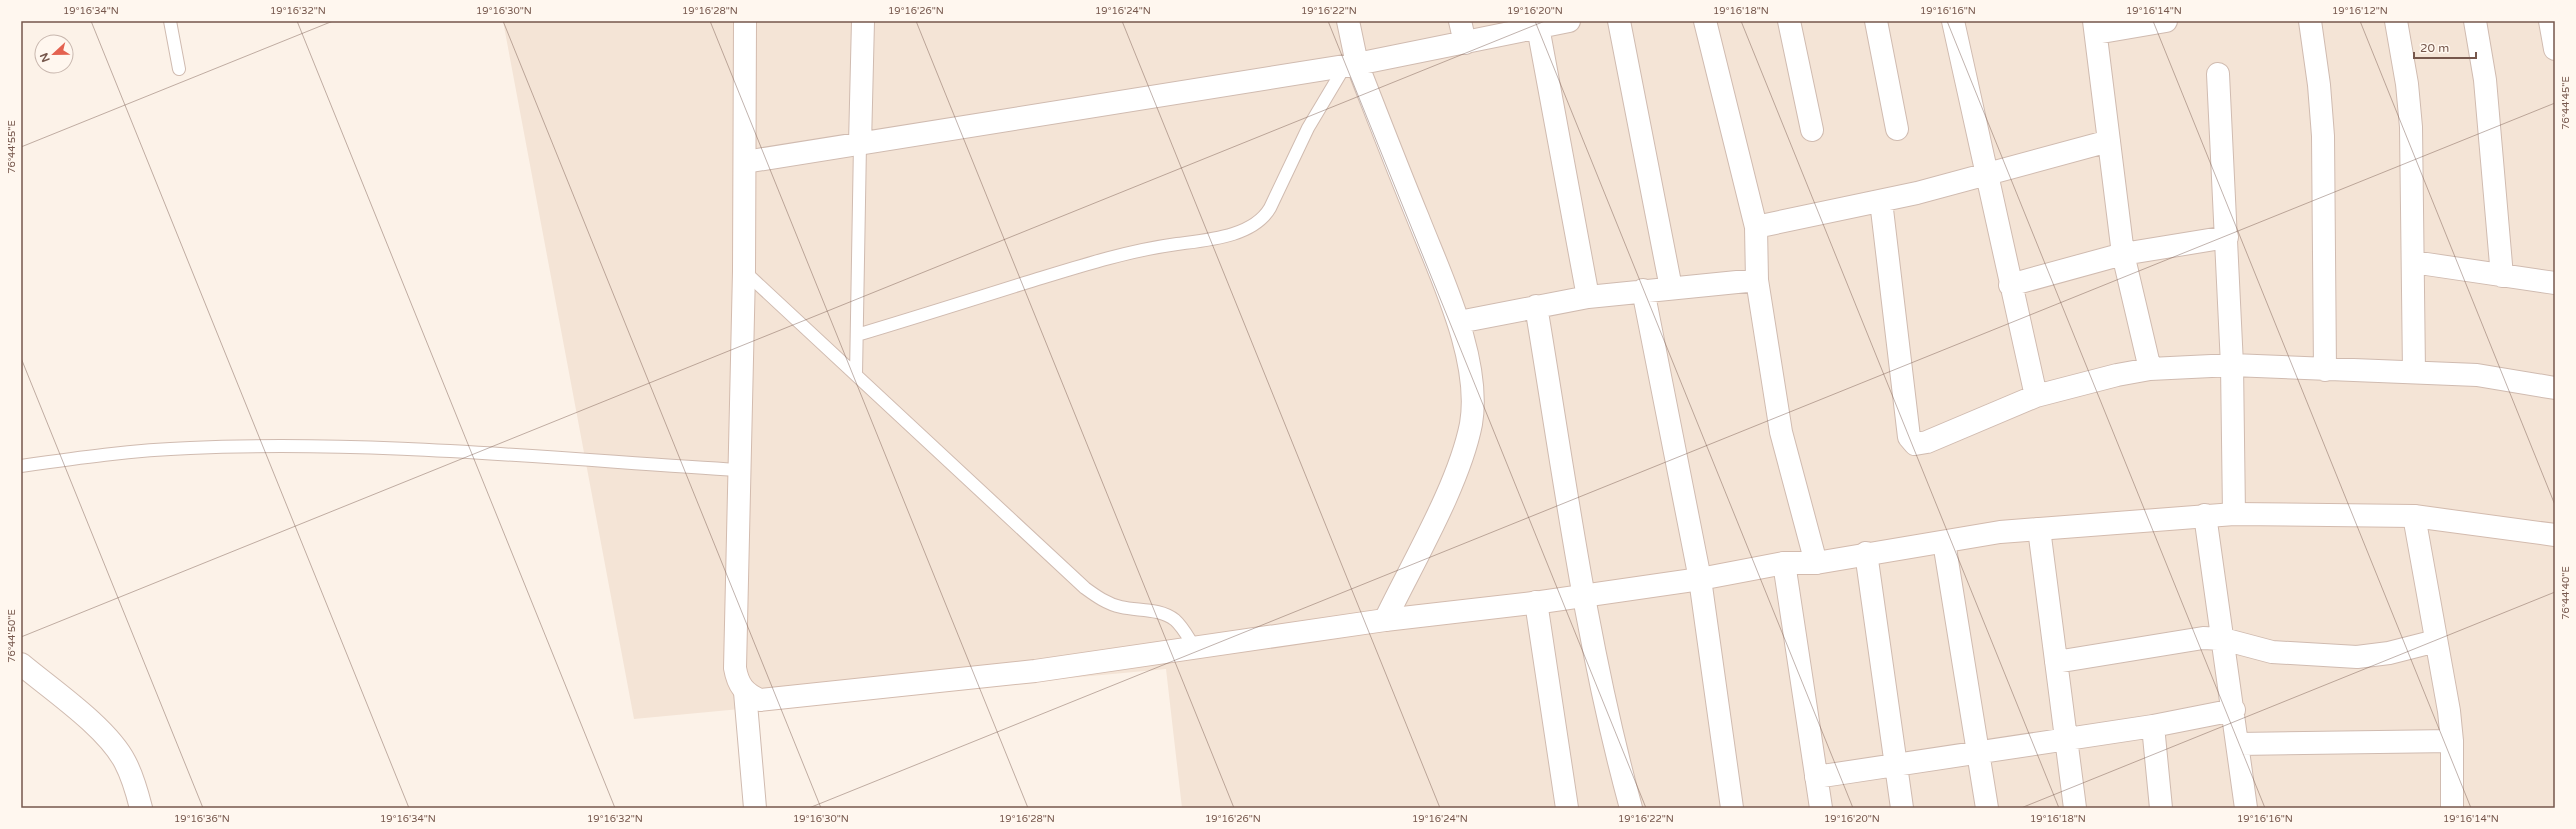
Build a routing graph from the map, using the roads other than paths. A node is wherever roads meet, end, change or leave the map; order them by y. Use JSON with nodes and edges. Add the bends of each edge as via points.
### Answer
{"nodes":[{"id":1,"x":170,"y":21,"type":"edge"},
{"id":2,"x":746,"y":21,"type":"edge"},
{"id":3,"x":863,"y":21,"type":"edge"},
{"id":4,"x":1348,"y":21,"type":"edge"},
{"id":5,"x":1460,"y":21,"type":"edge"},
{"id":6,"x":1568,"y":21,"type":"edge"},
{"id":7,"x":1619,"y":21,"type":"edge"},
{"id":8,"x":1705,"y":21,"type":"edge"},
{"id":9,"x":1789,"y":21,"type":"edge"},
{"id":10,"x":1876,"y":21,"type":"edge"},
{"id":11,"x":1953,"y":21,"type":"edge"},
{"id":12,"x":2166,"y":21,"type":"edge"},
{"id":13,"x":2310,"y":21,"type":"edge"},
{"id":14,"x":2396,"y":21,"type":"edge"},
{"id":15,"x":2475,"y":21,"type":"edge"},
{"id":16,"x":2550,"y":21,"type":"edge"},
{"id":17,"x":1538,"y":27,"type":"junction"},
{"id":18,"x":2095,"y":27,"type":"edge"},
{"id":19,"x":1465,"y":43,"type":"junction"},
{"id":20,"x":2555,"y":49,"type":"edge"},
{"id":21,"x":1351,"y":65,"type":"junction"},
{"id":22,"x":179,"y":69,"type":"dead end"},
{"id":23,"x":2218,"y":74,"type":"dead end"},
{"id":24,"x":1897,"y":129,"type":"dead end"},
{"id":25,"x":1812,"y":130,"type":"dead end"},
{"id":26,"x":2109,"y":141,"type":"junction"},
{"id":27,"x":860,"y":144,"type":"junction"},
{"id":28,"x":745,"y":162,"type":"junction"},
{"id":29,"x":1985,"y":174,"type":"junction"},
{"id":30,"x":1881,"y":201,"type":"junction"},
{"id":31,"x":1756,"y":227,"type":"junction"},
{"id":32,"x":2226,"y":237,"type":"junction"},
{"id":33,"x":2124,"y":254,"type":"junction"},
{"id":34,"x":2413,"y":262,"type":"junction"},
{"id":35,"x":744,"y":271,"type":"junction"},
{"id":36,"x":2502,"y":276,"type":"junction"},
{"id":37,"x":1757,"y":280,"type":"junction"},
{"id":38,"x":2555,"y":283,"type":"edge"},
{"id":39,"x":2010,"y":285,"type":"junction"},
{"id":40,"x":1671,"y":288,"type":"junction"},
{"id":41,"x":1643,"y":290,"type":"junction"},
{"id":42,"x":1588,"y":297,"type":"junction"},
{"id":43,"x":1536,"y":306,"type":"junction"},
{"id":44,"x":1459,"y":322,"type":"junction"},
{"id":45,"x":857,"y":335,"type":"junction"},
{"id":46,"x":2232,"y":365,"type":"junction"},
{"id":47,"x":2150,"y":369,"type":"junction"},
{"id":48,"x":2325,"y":370,"type":"junction"},
{"id":49,"x":2414,"y":372,"type":"junction"},
{"id":50,"x":856,"y":375,"type":"junction"},
{"id":51,"x":2555,"y":388,"type":"edge"},
{"id":52,"x":2036,"y":396,"type":"junction"},
{"id":53,"x":21,"y":466,"type":"edge"},
{"id":54,"x":740,"y":470,"type":"junction"},
{"id":55,"x":2234,"y":514,"type":"junction"},
{"id":56,"x":2205,"y":515,"type":"junction"},
{"id":57,"x":2414,"y":516,"type":"junction"},
{"id":58,"x":2039,"y":529,"type":"junction"},
{"id":59,"x":2555,"y":535,"type":"edge"},
{"id":60,"x":1944,"y":542,"type":"junction"},
{"id":61,"x":1866,"y":553,"type":"junction"},
{"id":62,"x":1784,"y":563,"type":"junction"},
{"id":63,"x":1816,"y":563,"type":"junction"},
{"id":64,"x":1700,"y":579,"type":"junction"},
{"id":65,"x":1584,"y":596,"type":"junction"},
{"id":66,"x":1536,"y":602,"type":"junction"},
{"id":67,"x":1385,"y":620,"type":"junction"},
{"id":68,"x":2223,"y":639,"type":"junction"},
{"id":69,"x":2436,"y":641,"type":"junction"},
{"id":70,"x":1195,"y":648,"type":"junction"},
{"id":71,"x":2056,"y":662,"type":"junction"},
{"id":72,"x":21,"y":664,"type":"edge"},
{"id":73,"x":744,"y":692,"type":"junction"},
{"id":74,"x":2234,"y":710,"type":"junction"},
{"id":75,"x":2153,"y":726,"type":"junction"},
{"id":76,"x":2065,"y":738,"type":"junction"},
{"id":77,"x":2452,"y":740,"type":"junction"},
{"id":78,"x":2238,"y":744,"type":"junction"},
{"id":79,"x":1978,"y":752,"type":"junction"},
{"id":80,"x":1895,"y":764,"type":"junction"},
{"id":81,"x":1816,"y":777,"type":"junction"},
{"id":82,"x":141,"y":808,"type":"edge"},
{"id":83,"x":755,"y":808,"type":"edge"},
{"id":84,"x":1567,"y":808,"type":"edge"},
{"id":85,"x":1631,"y":808,"type":"edge"},
{"id":86,"x":1732,"y":808,"type":"edge"},
{"id":87,"x":1821,"y":808,"type":"edge"},
{"id":88,"x":1902,"y":808,"type":"edge"},
{"id":89,"x":1987,"y":808,"type":"edge"},
{"id":90,"x":2075,"y":808,"type":"edge"},
{"id":91,"x":2161,"y":808,"type":"edge"},
{"id":92,"x":2246,"y":808,"type":"edge"},
{"id":93,"x":2452,"y":808,"type":"edge"}],
"edges":[{"from":1,"to":22,"type":"lane"},
{"from":2,"to":28,"type":"street"},
{"from":3,"to":27,"type":"street"},
{"from":4,"to":21,"type":"street"},
{"from":5,"to":19,"type":"street"},
{"from":6,"to":17,"type":"street"},
{"from":7,"to":40,"type":"street"},
{"from":8,"to":31,"type":"street"},
{"from":9,"to":25,"type":"street"},
{"from":10,"to":24,"type":"street"},
{"from":11,"to":29,"type":"street"},
{"from":12,"to":18,"type":"street"},
{"from":13,"to":48,"type":"street","via":[[2323,136]]},
{"from":14,"to":34,"type":"street","via":[[2402,48],[2411,126]]},
{"from":15,"to":36,"type":"street","via":[[2485,80]]},
{"from":16,"to":20,"type":"street"},
{"from":17,"to":19,"type":"street"},
{"from":17,"to":42,"type":"street"},
{"from":18,"to":26,"type":"street"},
{"from":19,"to":21,"type":"street"},
{"from":21,"to":27,"type":"street"},
{"from":21,"to":44,"type":"street"},
{"from":21,"to":45,"type":"lane","via":[[1308,128],[1270,208],[1265,216],[1252,226],[1195,241],[1103,259]]},
{"from":23,"to":32,"type":"street"},
{"from":26,"to":29,"type":"street"},
{"from":26,"to":33,"type":"street"},
{"from":27,"to":28,"type":"street"},
{"from":27,"to":45,"type":"lane"},
{"from":28,"to":35,"type":"street"},
{"from":29,"to":30,"type":"street"},
{"from":29,"to":39,"type":"street"},
{"from":30,"to":31,"type":"street"},
{"from":30,"to":52,"type":"street","via":[[1911,441],[1915,444],[1927,442]]},
{"from":31,"to":37,"type":"street"},
{"from":32,"to":33,"type":"street"},
{"from":32,"to":46,"type":"street"},
{"from":33,"to":39,"type":"street"},
{"from":33,"to":47,"type":"street"},
{"from":34,"to":36,"type":"street"},
{"from":34,"to":49,"type":"street"},
{"from":35,"to":50,"type":"lane"},
{"from":35,"to":54,"type":"street"},
{"from":36,"to":38,"type":"street"},
{"from":37,"to":40,"type":"street"},
{"from":37,"to":63,"type":"street","via":[[1782,432]]},
{"from":39,"to":52,"type":"street"},
{"from":40,"to":41,"type":"street"},
{"from":41,"to":42,"type":"street"},
{"from":41,"to":64,"type":"street"},
{"from":42,"to":43,"type":"street"},
{"from":43,"to":44,"type":"street"},
{"from":43,"to":65,"type":"street"},
{"from":44,"to":67,"type":"street","via":[[1471,378],[1471,423],[1452,481]]},
{"from":45,"to":50,"type":"lane"},
{"from":46,"to":47,"type":"street"},
{"from":46,"to":48,"type":"street"},
{"from":46,"to":55,"type":"street"},
{"from":47,"to":52,"type":"street"},
{"from":48,"to":49,"type":"street"},
{"from":49,"to":51,"type":"street","via":[[2477,375]]},
{"from":50,"to":70,"type":"lane","via":[[1085,588],[1103,601],[1120,607],[1168,616],[1176,621]]},
{"from":53,"to":54,"type":"lane","via":[[92,456],[190,448],[371,447]]},
{"from":54,"to":73,"type":"street","via":[[735,668]]},
{"from":55,"to":56,"type":"street"},
{"from":55,"to":57,"type":"street"},
{"from":56,"to":58,"type":"street"},
{"from":56,"to":68,"type":"street"},
{"from":57,"to":59,"type":"street"},
{"from":57,"to":69,"type":"street"},
{"from":58,"to":60,"type":"street","via":[[2000,532]]},
{"from":58,"to":71,"type":"street"},
{"from":60,"to":61,"type":"street"},
{"from":60,"to":79,"type":"street"},
{"from":61,"to":63,"type":"street"},
{"from":61,"to":80,"type":"street"},
{"from":62,"to":63,"type":"street"},
{"from":62,"to":64,"type":"street"},
{"from":62,"to":81,"type":"street"},
{"from":64,"to":65,"type":"street"},
{"from":64,"to":86,"type":"street"},
{"from":65,"to":66,"type":"street"},
{"from":65,"to":85,"type":"street","via":[[1607,718]]},
{"from":66,"to":67,"type":"street"},
{"from":66,"to":84,"type":"street"},
{"from":67,"to":70,"type":"street"},
{"from":68,"to":69,"type":"street","via":[[2272,652],[2357,657],[2389,653]]},
{"from":68,"to":71,"type":"street","via":[[2203,638]]},
{"from":68,"to":74,"type":"street"},
{"from":69,"to":77,"type":"street"},
{"from":70,"to":73,"type":"street","via":[[1035,671],[769,700],[760,700]]},
{"from":71,"to":76,"type":"street"},
{"from":72,"to":82,"type":"street","via":[[114,746],[125,761],[133,779]]},
{"from":73,"to":83,"type":"street"},
{"from":74,"to":75,"type":"street"},
{"from":74,"to":78,"type":"street"},
{"from":75,"to":76,"type":"street"},
{"from":75,"to":91,"type":"street"},
{"from":76,"to":79,"type":"street"},
{"from":76,"to":90,"type":"street"},
{"from":77,"to":78,"type":"street"},
{"from":77,"to":93,"type":"street"},
{"from":78,"to":92,"type":"street"},
{"from":79,"to":80,"type":"street"},
{"from":79,"to":89,"type":"street"},
{"from":80,"to":81,"type":"street"},
{"from":80,"to":88,"type":"street"},
{"from":81,"to":87,"type":"street"}]}
